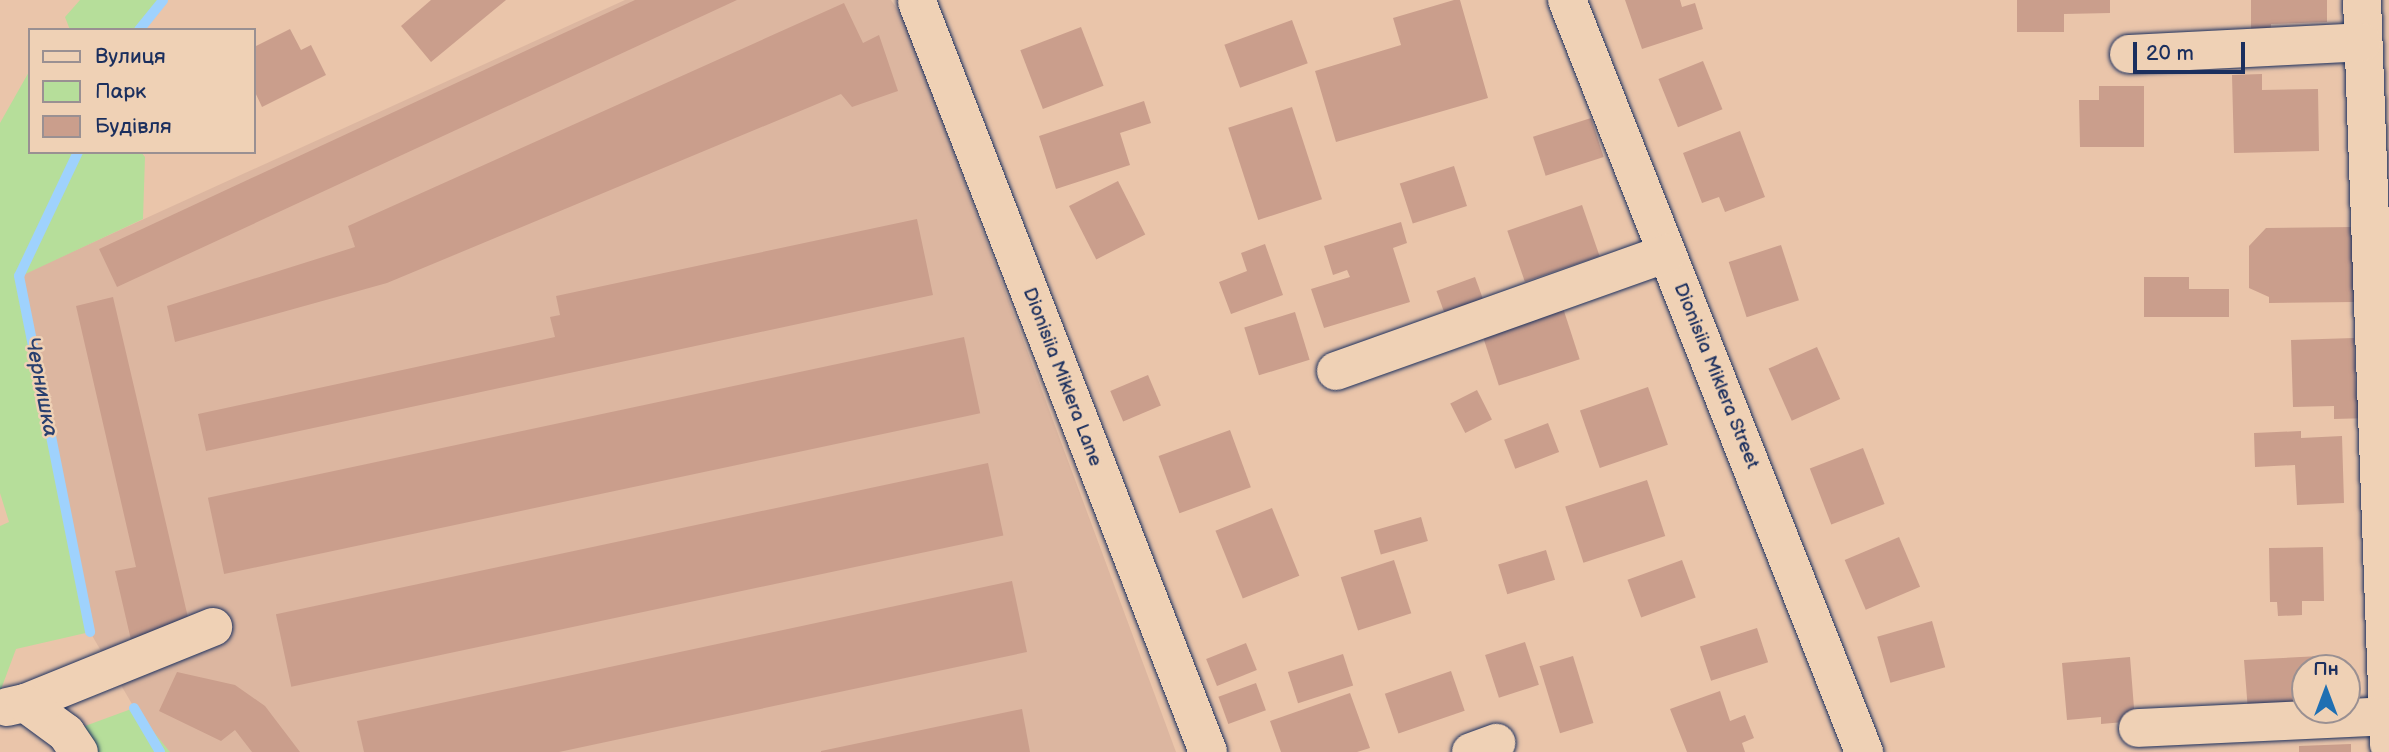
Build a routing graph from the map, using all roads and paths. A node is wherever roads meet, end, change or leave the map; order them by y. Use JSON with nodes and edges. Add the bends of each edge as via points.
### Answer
{"nodes":[{"id":1,"x":1567,"y":0,"type":"edge"},
{"id":2,"x":2362,"y":0,"type":"edge"},
{"id":3,"x":916,"y":2,"type":"dead end"},
{"id":4,"x":2362,"y":42,"type":"junction"},
{"id":5,"x":2129,"y":54,"type":"dead end"},
{"id":6,"x":2378,"y":150,"type":"edge"},
{"id":7,"x":1667,"y":253,"type":"junction"},
{"id":8,"x":1336,"y":371,"type":"dead end"},
{"id":9,"x":213,"y":626,"type":"dead end"},
{"id":10,"x":13,"y":705,"type":"edge"},
{"id":11,"x":2138,"y":728,"type":"dead end"},
{"id":12,"x":2388,"y":730,"type":"edge"},
{"id":13,"x":79,"y":752,"type":"edge"},
{"id":14,"x":1208,"y":752,"type":"edge"},
{"id":15,"x":1864,"y":752,"type":"edge"}],
"edges":[{"from":1,"to":7,"type":"street","name":"Dionisiia Miklera Street"},
{"from":2,"to":4,"type":"street"},
{"from":3,"to":14,"type":"street","name":"Dionisiia Miklera Lane"},
{"from":4,"to":5,"type":"street"},
{"from":4,"to":6,"type":"street"},
{"from":6,"to":12,"type":"street"},
{"from":7,"to":8,"type":"street"},
{"from":7,"to":15,"type":"street","name":"Dionisiia Miklera Street"},
{"from":9,"to":10,"type":"street","via":[[78,684]]},
{"from":10,"to":13,"type":"street","via":[[66,733]]},
{"from":11,"to":12,"type":"street"}]}
